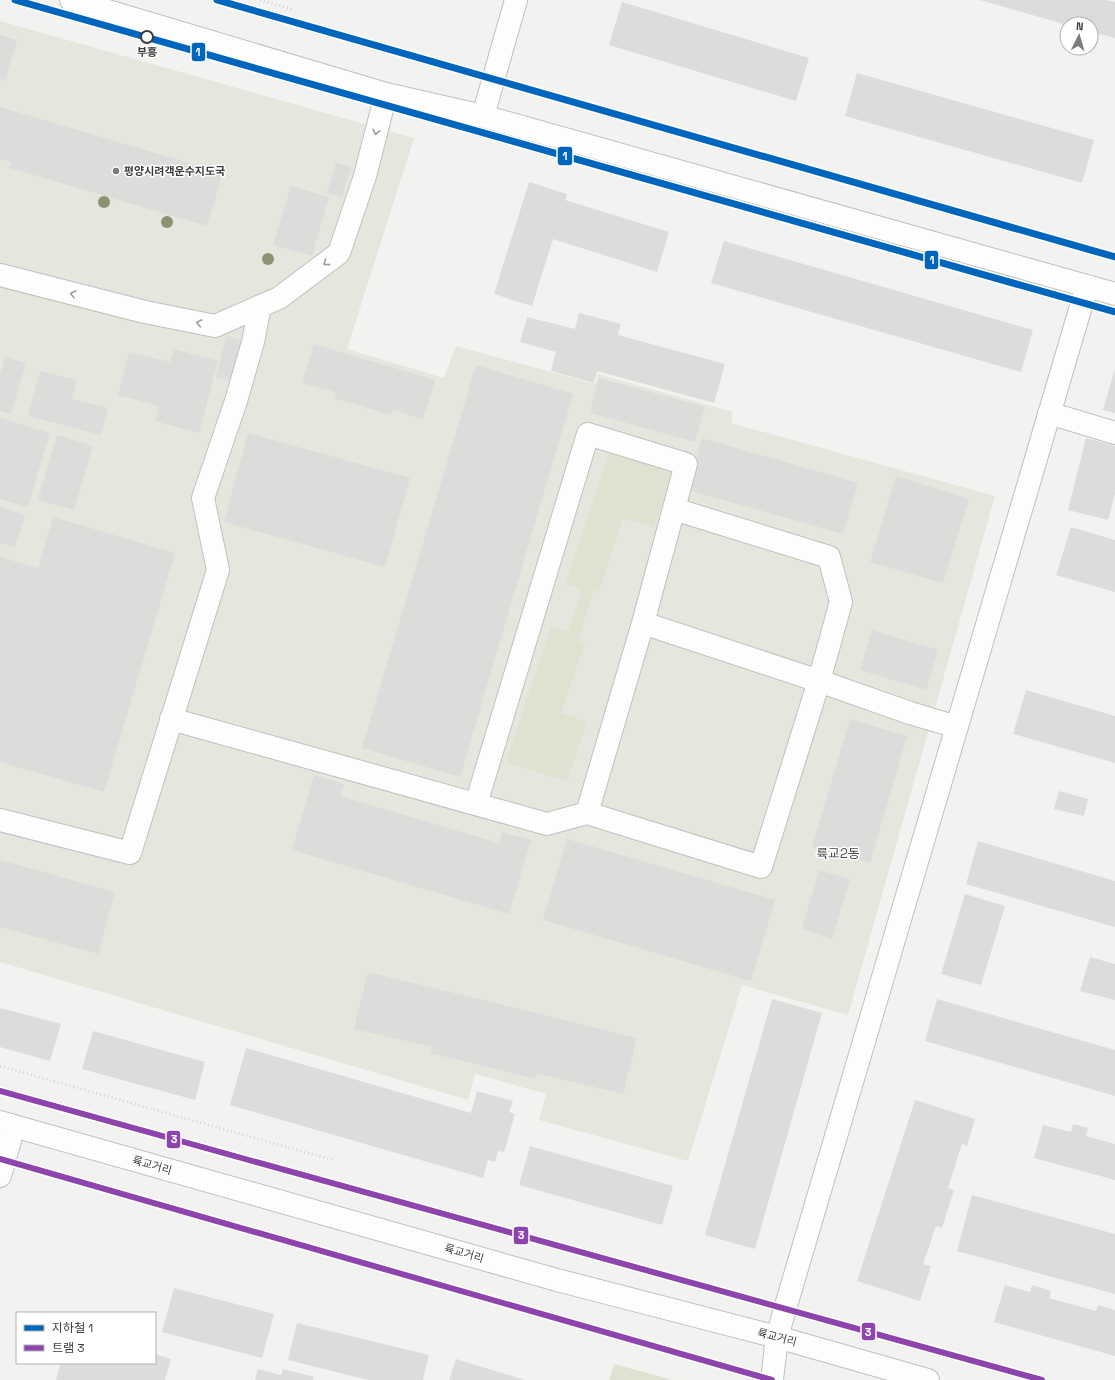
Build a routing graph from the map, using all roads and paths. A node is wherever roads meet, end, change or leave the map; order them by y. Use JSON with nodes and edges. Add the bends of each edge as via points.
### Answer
{"nodes":[{"id":1,"x":71,"y":0,"type":"edge"},
{"id":2,"x":260,"y":0,"type":"edge"},
{"id":3,"x":516,"y":0,"type":"edge"},
{"id":4,"x":294,"y":10,"type":"dead end"},
{"id":5,"x":386,"y":94,"type":"junction"},
{"id":6,"x":482,"y":116,"type":"junction"},
{"id":7,"x":0,"y":275,"type":"edge"},
{"id":8,"x":1087,"y":286,"type":"junction"},
{"id":9,"x":1115,"y":294,"type":"edge"},
{"id":10,"x":260,"y":306,"type":"junction"},
{"id":11,"x":1049,"y":413,"type":"junction"},
{"id":12,"x":1115,"y":433,"type":"edge"},
{"id":13,"x":674,"y":509,"type":"junction"},
{"id":14,"x":643,"y":623,"type":"junction"},
{"id":15,"x":819,"y":681,"type":"junction"},
{"id":16,"x":171,"y":720,"type":"junction"},
{"id":17,"x":957,"y":727,"type":"junction"},
{"id":18,"x":476,"y":804,"type":"junction"},
{"id":19,"x":587,"y":813,"type":"junction"},
{"id":20,"x":0,"y":820,"type":"edge"},
{"id":21,"x":0,"y":1066,"type":"edge"},
{"id":22,"x":7,"y":1124,"type":"edge"},
{"id":23,"x":333,"y":1160,"type":"dead end"},
{"id":24,"x":0,"y":1176,"type":"edge"},
{"id":25,"x":777,"y":1337,"type":"junction"},
{"id":26,"x":772,"y":1380,"type":"edge"},
{"id":27,"x":928,"y":1380,"type":"edge"}],
"edges":[{"from":1,"to":5,"type":"street"},
{"from":2,"to":4,"type":"path"},
{"from":3,"to":6,"type":"street"},
{"from":5,"to":6,"type":"street"},
{"from":5,"to":10,"type":"street","one_way":true,"via":[[365,176],[339,253],[279,298]]},
{"from":6,"to":8,"type":"street"},
{"from":10,"to":7,"type":"street","one_way":true,"via":[[215,326],[145,312]]},
{"from":8,"to":9,"type":"street"},
{"from":8,"to":11,"type":"street"},
{"from":10,"to":16,"type":"street","via":[[253,342],[236,401],[203,498],[218,570]]},
{"from":11,"to":12,"type":"street"},
{"from":11,"to":17,"type":"street"},
{"from":13,"to":14,"type":"street"},
{"from":13,"to":15,"type":"street","via":[[829,557],[841,602]]},
{"from":13,"to":18,"type":"street","via":[[686,464],[588,434]]},
{"from":14,"to":15,"type":"street"},
{"from":14,"to":19,"type":"street"},
{"from":15,"to":17,"type":"street"},
{"from":15,"to":19,"type":"street","via":[[761,867]]},
{"from":16,"to":18,"type":"street"},
{"from":16,"to":20,"type":"street","via":[[130,853]]},
{"from":17,"to":25,"type":"street"},
{"from":18,"to":19,"type":"street","via":[[548,824]]},
{"from":21,"to":23,"type":"path"},
{"from":22,"to":24,"type":"street"},
{"from":22,"to":25,"type":"street","name":"륙교거리","via":[[557,1280]]},
{"from":25,"to":26,"type":"street"},
{"from":25,"to":27,"type":"street","name":"륙교거리"}]}
